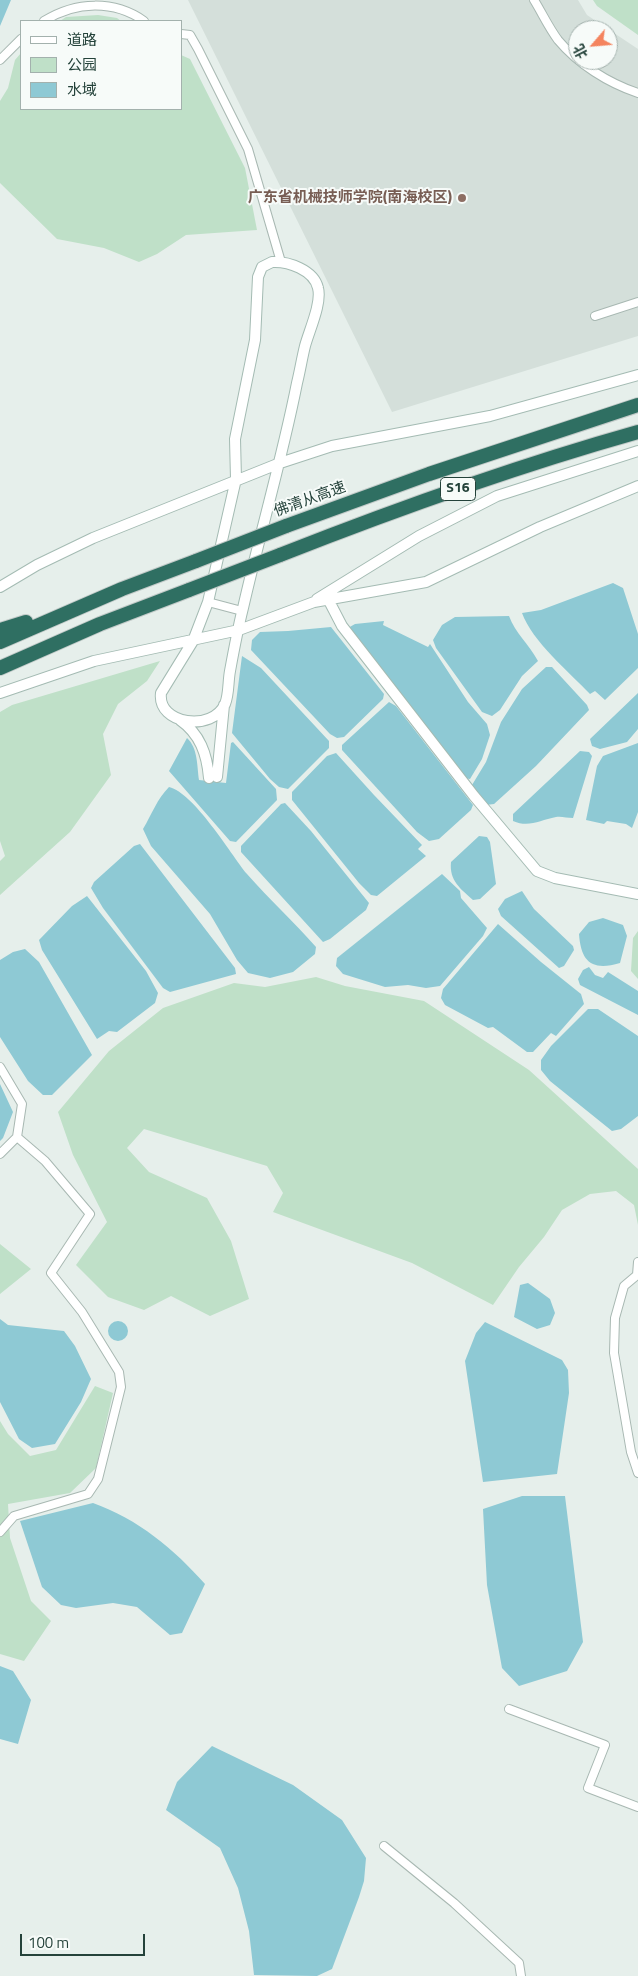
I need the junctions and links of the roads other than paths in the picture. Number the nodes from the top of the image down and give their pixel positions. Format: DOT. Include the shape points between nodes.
graph roads {
  1 [pos="534,0"];
  2 [pos="46,20"];
  3 [pos="143,20"];
  4 [pos="182,34"];
  5 [pos="20,40"];
  6 [pos="0,60"];
  7 [pos="638,93"];
  8 [pos="281,262"];
  9 [pos="638,302"];
  10 [pos="595,316"];
  11 [pos="638,375"];
  12 [pos="638,405"];
  13 [pos="638,432"];
  14 [pos="638,451"];
  15 [pos="280,463"];
  16 [pos="236,479"];
  17 [pos="638,486"];
  18 [pos="0,587"];
  19 [pos="328,599"];
  20 [pos="208,602"];
  21 [pos="89,603"];
  22 [pos="306,605"];
  23 [pos="242,611"];
  24 [pos="0,630"];
  25 [pos="239,630"];
  26 [pos="193,641"];
  27 [pos="0,642"];
  28 [pos="0,668"];
  29 [pos="0,693"];
  30 [pos="224,705"];
  31 [pos="177,718"];
  32 [pos="638,894"];
  33 [pos="0,1068"];
  34 [pos="17,1137"];
  35 [pos="0,1154"];
  36 [pos="638,1262"];
  37 [pos="638,1473"];
  38 [pos="0,1532"];
  39 [pos="509,1709"];
  40 [pos="638,1807"];
  41 [pos="384,1846"];
  42 [pos="521,1976"];
  1 -- 7 [label="street" via="557,39 578,60 620,87"];
  2 -- 3 [label="street" via="85,2 118,4 134,11"];
  4 -- 8 [label="street" via="190,35 198,48 248,149"];
  5 -- 6 [label="street"];
  8 -- 15 [label="street" via="299,267 315,279 319,294"];
  8 -- 16 [label="street" via="272,262 262,268 258,277 255,340 235,439"];
  9 -- 10 [label="street"];
  11 -- 15 [label="street" via="490,416 332,446"];
  12 -- 21 [label="highway, 佛清从高速 / S16, bridge" via="429,474"];
  13 -- 28 [label="highway, S16, bridge" via="453,491 100,624"];
  14 -- 22 [label="street" via="497,496 418,536"];
  15 -- 16 [label="street"];
  15 -- 23 [label="street"];
  16 -- 18 [label="street" via="93,538"];
  16 -- 20 [label="street"];
  17 -- 19 [label="street" via="540,527 426,582"];
  19 -- 22 [label="street"];
  19 -- 32 [label="street" via="342,626 474,796 537,871 555,878"];
  20 -- 23 [label="street"];
  20 -- 26 [label="street"];
  21 -- 24 [label="highway"];
  21 -- 27 [label="highway, 佛清从高速 / S16"];
  22 -- 25 [label="street"];
  23 -- 25 [label="street"];
  25 -- 26 [label="street"];
  25 -- 30 [label="street"];
  26 -- 29 [label="street" via="94,662"];
  26 -- 31 [label="street" via="161,693 164,709"];
  30 -- 31 [label="street" via="206,720 190,722"];
  30 -- 31 [label="street" via="213,777 203,746 193,731"];
  33 -- 34 [label="street" via="22,1104"];
  34 -- 35 [label="street"];
  34 -- 38 [label="street" via="45,1160 90,1214 50,1274 82,1312 119,1372 121,1387 98,1479 88,1494 14,1516"];
  36 -- 37 [label="street" via="637,1275 624,1286 615,1318 614,1353 631,1452"];
  39 -- 40 [label="street" via="605,1745 588,1788"];
  41 -- 42 [label="street" via="454,1903 519,1963"];
}
